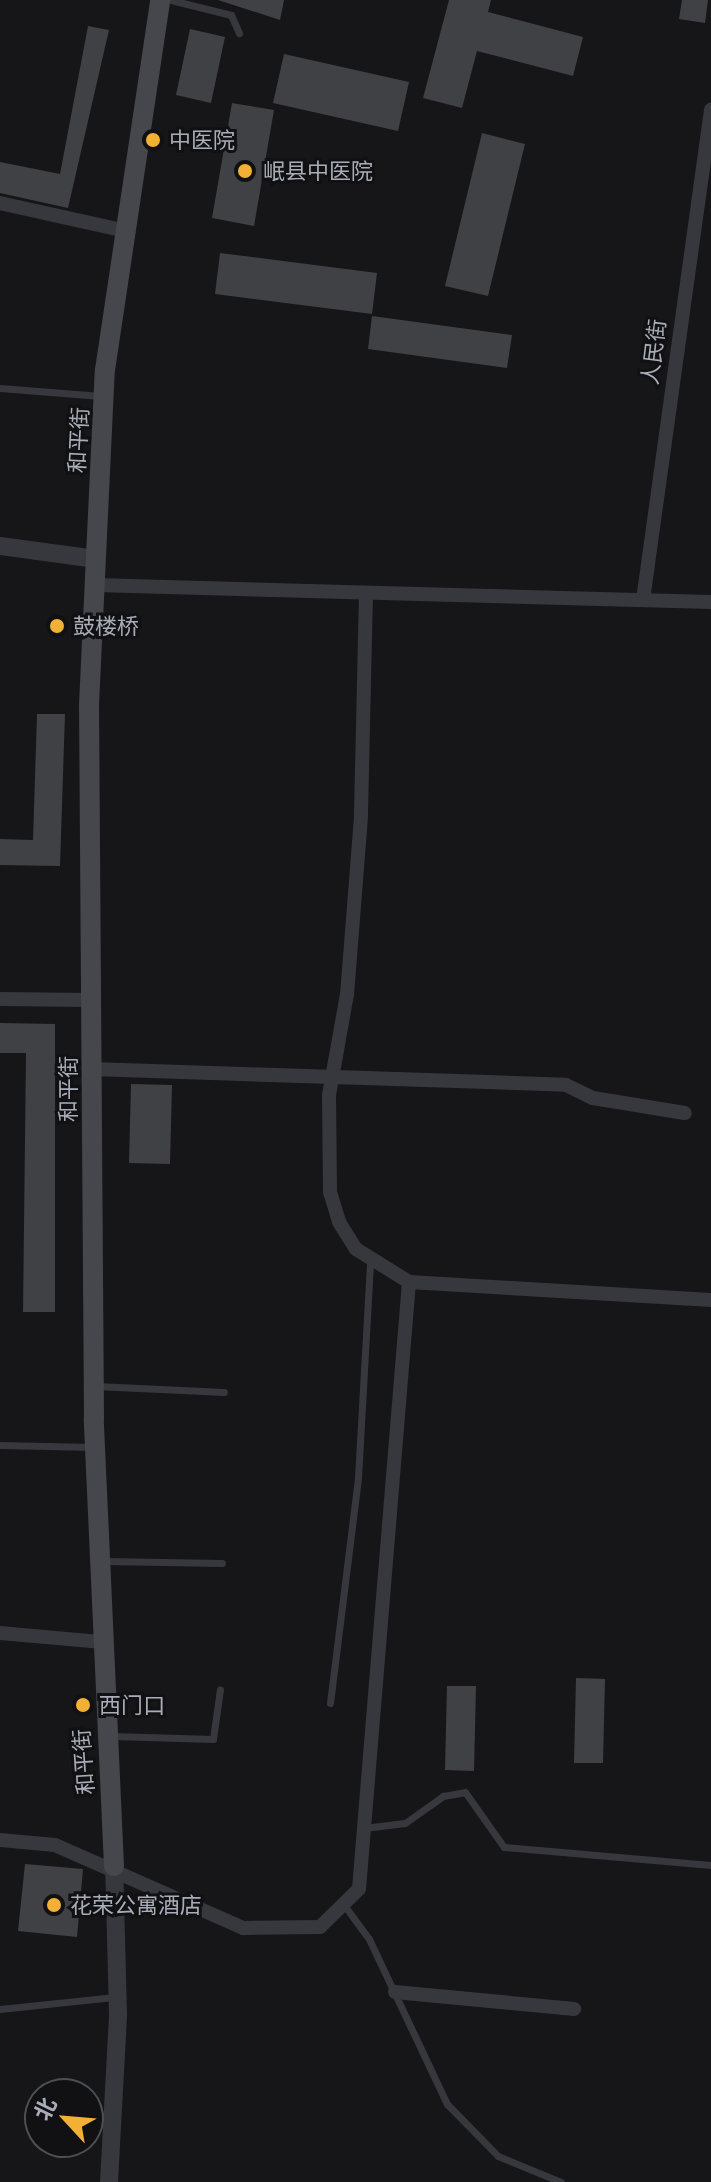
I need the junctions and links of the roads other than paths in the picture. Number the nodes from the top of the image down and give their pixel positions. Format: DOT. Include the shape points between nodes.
graph roads {
  1 [pos="160,0"];
  2 [pos="171,0"];
  3 [pos="239,33"];
  4 [pos="711,110"];
  5 [pos="0,203"];
  6 [pos="122,230"];
  7 [pos="0,388"];
  8 [pos="104,396"];
  9 [pos="0,546"];
  10 [pos="96,559"];
  11 [pos="95,585"];
  12 [pos="366,593"];
  13 [pos="643,600"];
  14 [pos="711,602"];
  15 [pos="0,999"];
  16 [pos="91,1000"];
  17 [pos="92,1069"];
  18 [pos="332,1076"];
  19 [pos="685,1113"];
  20 [pos="370,1261"];
  21 [pos="409,1282"];
  22 [pos="711,1300"];
  23 [pos="94,1386"];
  24 [pos="224,1392"];
  25 [pos="0,1445"];
  26 [pos="96,1447"];
  27 [pos="98,1561"];
  28 [pos="222,1563"];
  29 [pos="0,1633"];
  30 [pos="100,1642"];
  31 [pos="220,1689"];
  32 [pos="330,1703"];
  33 [pos="105,1736"];
  34 [pos="364,1828"];
  35 [pos="0,1840"];
  36 [pos="711,1865"];
  37 [pos="114,1866"];
  38 [pos="343,1904"];
  39 [pos="395,1992"];
  40 [pos="118,1997"];
  41 [pos="0,2009"];
  42 [pos="574,2009"];
  43 [pos="109,2182"];
  44 [pos="561,2182"];
  1 -- 6 [label="main road, 和平街"];
  2 -- 3 [label="lane" via="231,15"];
  4 -- 13 [label="street, 人民街"];
  5 -- 6 [label="street"];
  6 -- 8 [label="main road, 和平街"];
  7 -- 8 [label="lane"];
  8 -- 10 [label="main road, 和平街"];
  9 -- 10 [label="street"];
  10 -- 11 [label="main road, 和平街"];
  11 -- 12 [label="street"];
  11 -- 16 [label="main road, 和平街"];
  12 -- 13 [label="street"];
  12 -- 18 [label="street" via="361,817"];
  13 -- 14 [label="street"];
  15 -- 16 [label="street"];
  16 -- 17 [label="main road, 和平街"];
  17 -- 18 [label="street"];
  17 -- 23 [label="main road, 和平街"];
  18 -- 19 [label="street" via="566,1085 593,1098"];
  18 -- 20 [label="street" via="330,1192 339,1222"];
  20 -- 21 [label="street"];
  20 -- 32 [label="lane" via="358,1478"];
  21 -- 22 [label="street"];
  21 -- 34 [label="street"];
  23 -- 24 [label="lane"];
  23 -- 26 [label="main road, 和平街"];
  25 -- 26 [label="lane"];
  26 -- 27 [label="main road, 和平街"];
  27 -- 28 [label="lane"];
  27 -- 30 [label="main road, 和平街"];
  29 -- 30 [label="street"];
  30 -- 33 [label="main road, 和平街"];
  31 -- 33 [label="lane" via="213,1739"];
  33 -- 37 [label="main road, 和平街"];
  34 -- 36 [label="lane" via="405,1823 443,1796 465,1792 504,1847"];
  34 -- 38 [label="street" via="359,1889"];
  35 -- 37 [label="street" via="55,1845"];
  37 -- 38 [label="street" via="243,1928 320,1927"];
  37 -- 40 [label="street, 和平街"];
  38 -- 39 [label="lane"];
  39 -- 42 [label="street"];
  39 -- 44 [label="lane" via="447,2104 498,2156"];
  40 -- 41 [label="lane"];
  40 -- 43 [label="street, 和平街"];
}
